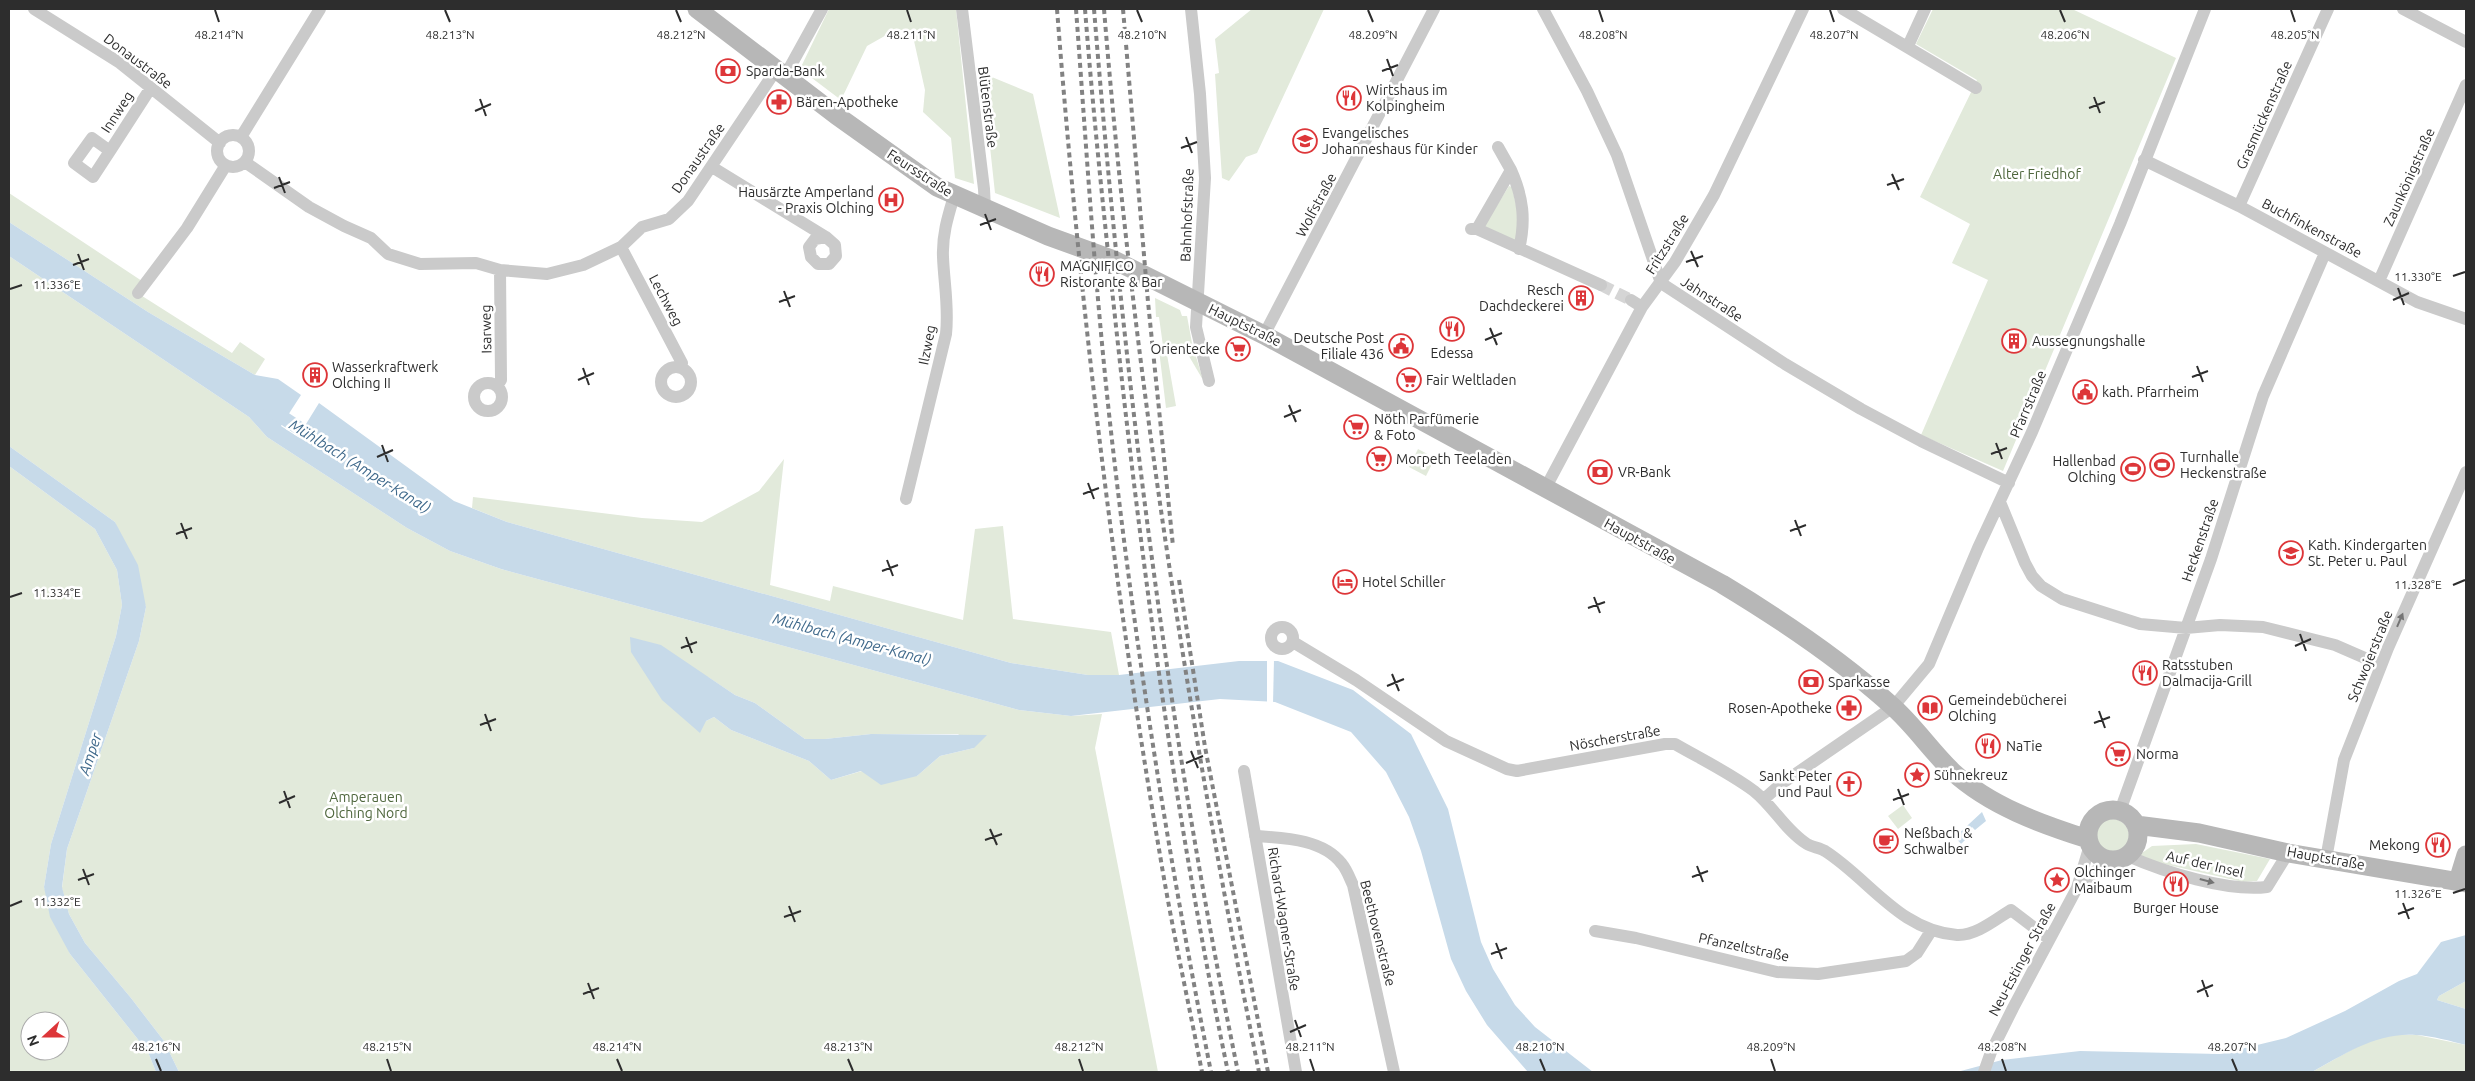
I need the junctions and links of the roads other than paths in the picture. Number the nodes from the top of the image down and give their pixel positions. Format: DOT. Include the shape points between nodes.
graph roads {
  1 [pos="34,9"];
  2 [pos="320,9"];
  3 [pos="697,9"];
  4 [pos="822,9"];
  5 [pos="962,9"];
  6 [pos="1191,9"];
  7 [pos="1434,9"];
  8 [pos="1543,9"];
  9 [pos="1804,9"];
  10 [pos="1843,9"];
  11 [pos="1925,9"];
  12 [pos="2205,9"];
  13 [pos="2328,9"];
  14 [pos="2403,9"];
  15 [pos="2466,42"];
  16 [pos="1908,46"];
  17 [pos="783,68"];
  18 [pos="2466,85"];
  19 [pos="1976,88"];
  20 [pos="150,89"];
  21 [pos="241,137"];
  22 [pos="220,143"];
  23 [pos="1498,147"];
  24 [pos="110,151"];
  25 [pos="2144,160"];
  26 [pos="245,162"];
  27 [pos="226,165"];
  28 [pos="712,167"];
  29 [pos="1511,170"];
  30 [pos="954,196"];
  31 [pos="2239,206"];
  32 [pos="985,209"];
  33 [pos="826,237"];
  34 [pos="621,247"];
  35 [pos="1519,249"];
  36 [pos="2325,253"];
  37 [pos="500,270"];
  38 [pos="2379,281"];
  39 [pos="1661,283"];
  40 [pos="1601,285"];
  41 [pos="138,294"];
  42 [pos="1198,302"];
  43 [pos="2466,319"];
  44 [pos="1264,335"];
  45 [pos="681,368"];
  46 [pos="1209,381"];
  47 [pos="497,386"];
  48 [pos="2466,472"];
  49 [pos="2009,483"];
  50 [pos="1545,489"];
  51 [pos="906,499"];
  52 [pos="2000,502"];
  53 [pos="2186,628"];
  54 [pos="1293,642"];
  55 [pos="2381,665"];
  56 [pos="1893,707"];
  57 [pos="1244,771"];
  58 [pos="1764,799"];
  59 [pos="2120,811"];
  60 [pos="2136,825"];
  61 [pos="2187,832"];
  62 [pos="2090,835"];
  63 [pos="1255,836"];
  64 [pos="2132,851"];
  65 [pos="2288,853"];
  66 [pos="2466,855"];
  67 [pos="2326,859"];
  68 [pos="2108,860"];
  69 [pos="2462,882"];
  70 [pos="2076,888"];
  71 [pos="1932,930"];
  72 [pos="1595,931"];
  73 [pos="2049,939"];
  74 [pos="1296,1072"];
  75 [pos="1394,1072"];
  76 [pos="1984,1072"];
  1 -- 20 [label="street, Donaustraße" via="120,63"];
  2 -- 21 [label="street"];
  3 -- 17 [label="street, Feursstraße"];
  4 -- 17 [label="street"];
  5 -- 32 [label="street, Blütenstraße"];
  6 -- 42 [label="street, Bahnhofstraße" via="1205,178"];
  7 -- 44 [label="street, Wolfstraße"];
  8 -- 39 [label="street, Jahnstraße" via="1617,155"];
  9 -- 39 [label="street, Fritzstraße" via="1714,196"];
  10 -- 16 [label="street"];
  11 -- 16 [label="street"];
  12 -- 25 [label="street, Pfarrstraße"];
  13 -- 31 [label="street, Grasmückenstraße"];
  14 -- 15 [label="street"];
  16 -- 19 [label="street"];
  17 -- 28 [label="street, Donaustraße"];
  17 -- 30 [label="street, Feursstraße" via="913,171"];
  18 -- 38 [label="street, Zaunkönigstraße"];
  20 -- 22 [label="street, Donaustraße"];
  20 -- 24 [label="street, Innweg"];
  21 -- 22 [label="street" via="230,136"];
  21 -- 26 [label="street" via="249,150"];
  22 -- 27 [label="street" via="218,155"];
  23 -- 29 [label="street"];
  25 -- 31 [label="street, Buchfinkenstraße"];
  25 -- 49 [label="street, Pfarrstraße"];
  26 -- 27 [label="street" via="236,166"];
  26 -- 37 [label="street, Donaustraße" via="309,207 371,238 388,254 420,264 476,263"];
  27 -- 41 [label="street" via="183,235"];
  28 -- 33 [label="street"];
  28 -- 34 [label="street, Donaustraße" via="688,200 669,218 642,227"];
  29 -- 35 [label="street" via="1523,207 1524,228"];
  29 -- 35 [label="street" via="1474,229"];
  30 -- 32 [label="street, Feursstraße"];
  30 -- 51 [label="street, Ilzweg" via="945,224 943,255 948,315 946,334"];
  31 -- 36 [label="street, Buchfinkenstraße"];
  32 -- 42 [label="street, Feursstraße" via="1114,260"];
  34 -- 37 [label="street, Donaustraße" via="583,265 547,274"];
  34 -- 45 [label="street, Lechweg" via="682,363"];
  35 -- 40 [label="street"];
  36 -- 38 [label="street, Buchfinkenstraße"];
  36 -- 53 [label="street, Heckenstraße" via="2263,396"];
  37 -- 47 [label="street, Isarweg" via="501,380"];
  38 -- 43 [label="street, Buchfinkenstraße" via="2418,302"];
  39 -- 49 [label="street, Jahnstraße" via="1778,360 1861,409"];
  39 -- 50 [label="street, Fritzstraße" via="1637,304"];
  42 -- 44 [label="street, Hauptstraße"];
  42 -- 46 [label="street" via="1196,326"];
  44 -- 50 [label="street, Hauptstraße"];
  55 -- 48 [label="street, Schwojerstraße, one-way"];
  49 -- 52 [label="street, Pfarrstraße"];
  50 -- 56 [label="street, Hauptstraße" via="1734,591 1808,641"];
  52 -- 53 [label="street" via="2025,563 2041,586 2062,599 2130,622"];
  52 -- 56 [label="street, Pfarrstraße" via="1929,664"];
  53 -- 55 [label="street" via="2220,625 2263,627 2335,645"];
  53 -- 59 [label="street, Heckenstraße"];
  54 -- 58 [label="street, Nöscherstraße" via="1446,741 1507,768 1517,771 1676,744"];
  55 -- 67 [label="street, Schwojerstraße" via="2344,760"];
  56 -- 58 [label="street, Pfarrstraße"];
  56 -- 62 [label="street, Hauptstraße" via="1954,772 1976,789 2008,808 2049,825"];
  57 -- 63 [label="street, Richard-Wagner-Straße"];
  58 -- 71 [label="street, Nöscherstraße" via="1807,844 1824,851 1895,909"];
  59 -- 60 [label="street" via="2132,818"];
  59 -- 62 [label="street" via="2102,812"];
  60 -- 61 [label="street, Hauptstraße"];
  60 -- 64 [label="street" via="2138,839"];
  61 -- 64 [label="street, Hauptstraße"];
  61 -- 65 [label="street, Hauptstraße" via="2240,840"];
  62 -- 68 [label="street" via="2097,854"];
  62 -- 70 [label="street, Neu-Estinger Straße"];
  63 -- 74 [label="street, Richard-Wagner-Straße"];
  63 -- 75 [label="street, Beethovenstraße" via="1306,842 1330,852 1342,865 1353,885"];
  64 -- 65 [label="street, Auf der Insel, one-way" via="2151,866 2249,890 2266,888"];
  64 -- 68 [label="street" via="2118,860"];
  65 -- 67 [label="street, Hauptstraße"];
  66 -- 69 [label="street"];
  67 -- 69 [label="street, Hauptstraße"];
  68 -- 70 [label="street, Neu-Estinger Straße"];
  70 -- 73 [label="street, Neu-Estinger Straße"];
  71 -- 72 [label="street, Pfanzeltstraße" via="1917,953 1906,961 1818,974 1762,969"];
  71 -- 73 [label="street, Nöscherstraße" via="1958,935 1972,933 2011,910"];
  73 -- 76 [label="street, Neu-Estinger Straße"];
}
